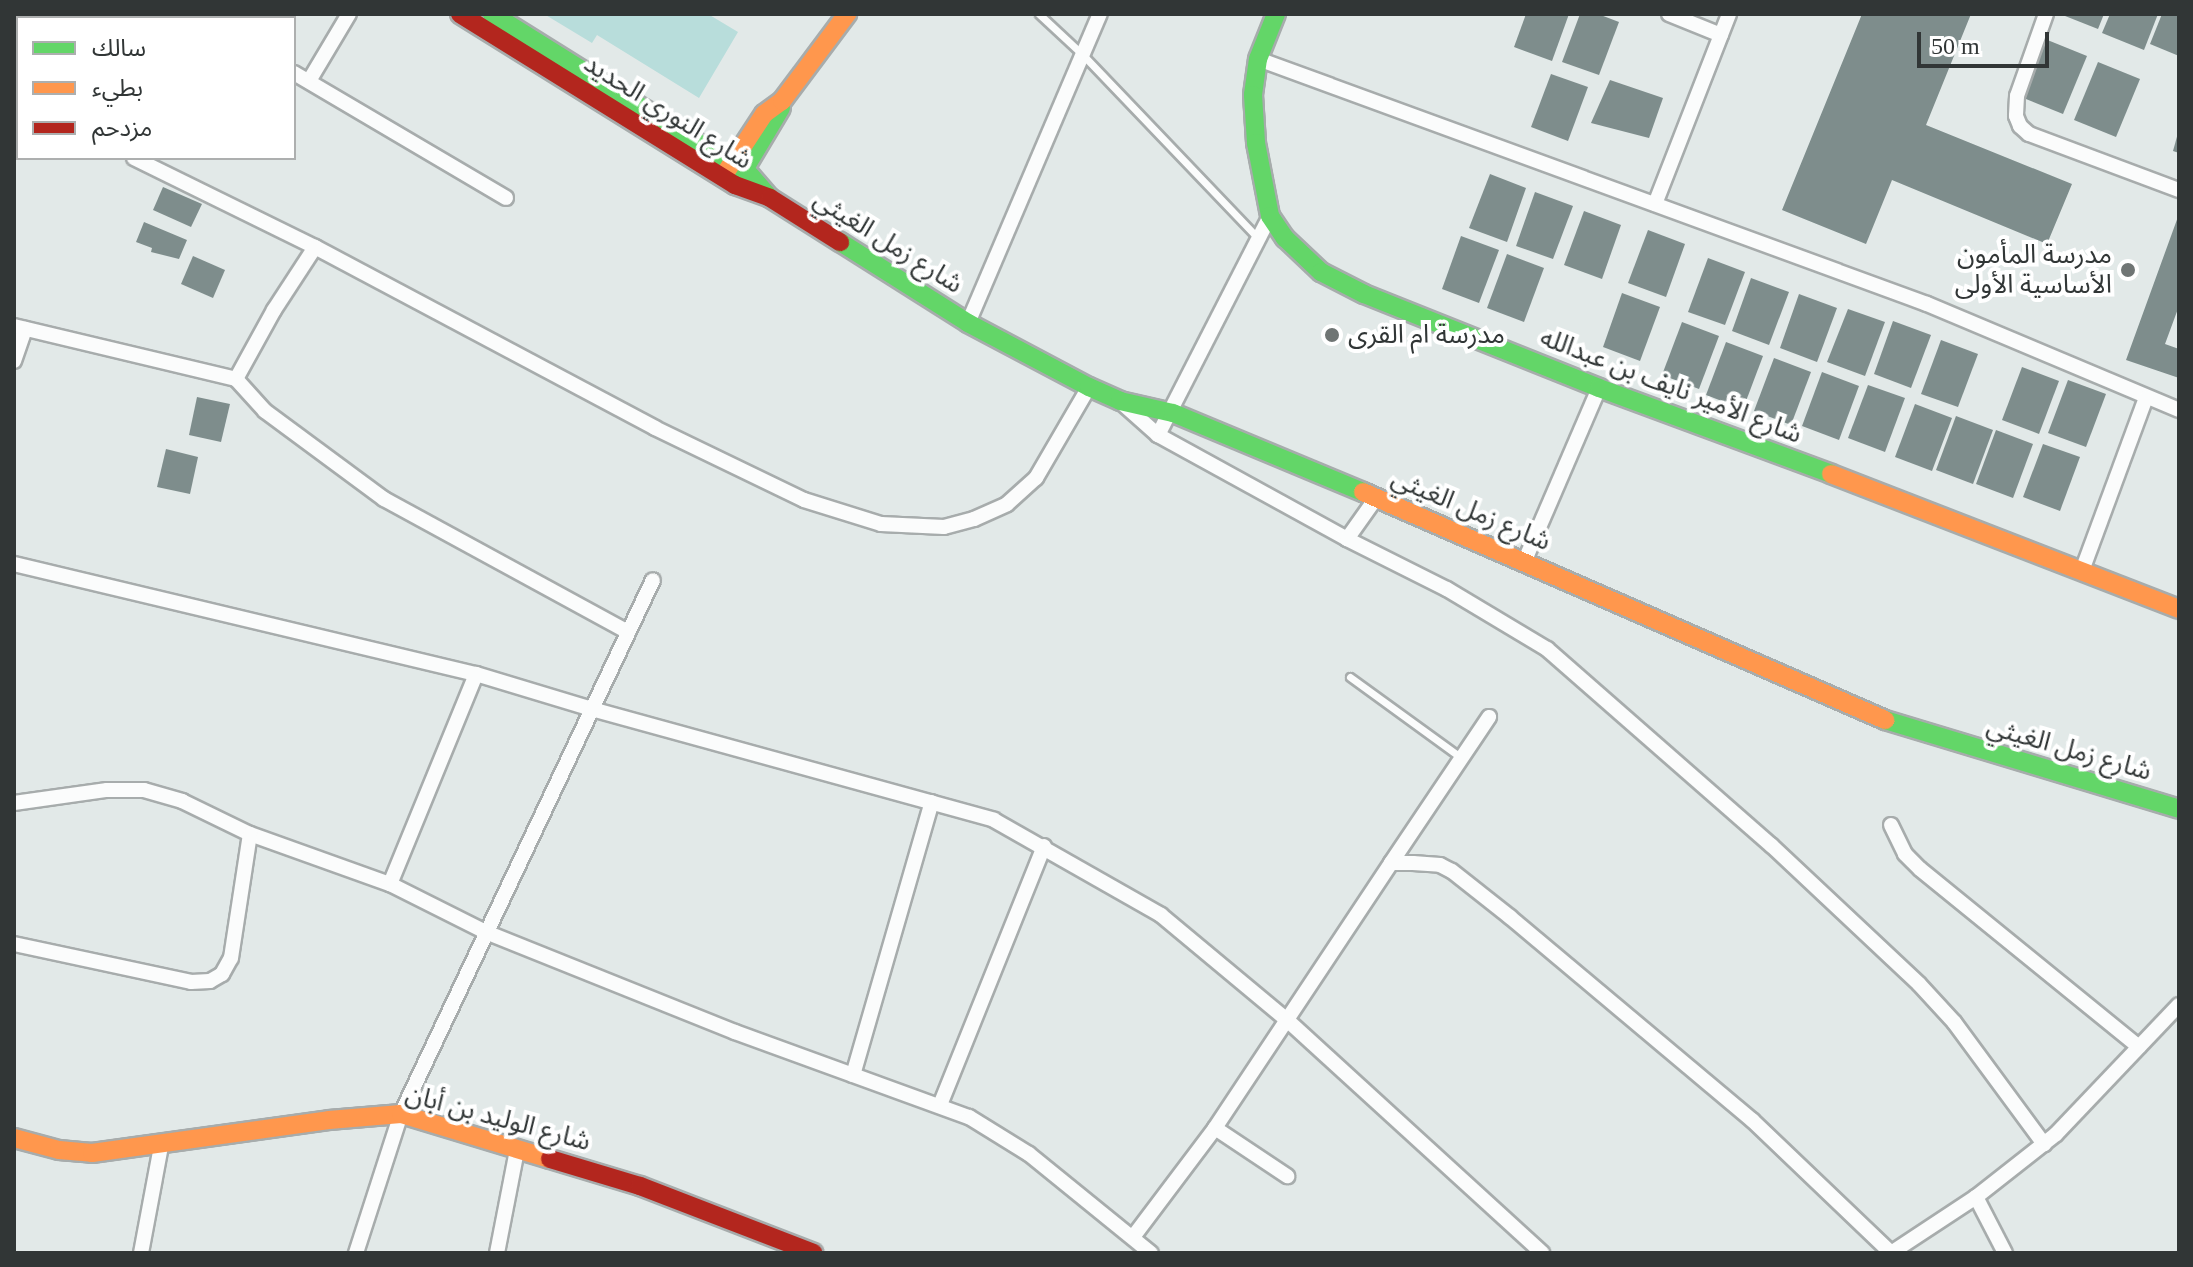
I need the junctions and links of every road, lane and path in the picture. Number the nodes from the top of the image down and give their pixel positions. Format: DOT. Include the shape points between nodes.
graph roads {
  1 [pos="349,14"];
  2 [pos="460,14"];
  3 [pos="492,14"];
  4 [pos="847,14"];
  5 [pos="1039,14"];
  6 [pos="1100,14"];
  7 [pos="1276,14"];
  8 [pos="1669,14"];
  9 [pos="1729,14"];
  10 [pos="2046,14"];
  11 [pos="1721,35"];
  12 [pos="1083,55"];
  13 [pos="1258,59"];
  14 [pos="296,74"];
  15 [pos="309,81"];
  16 [pos="138,160"];
  17 [pos="733,174"];
  18 [pos="2179,190"];
  19 [pos="506,198"];
  20 [pos="770,198"];
  21 [pos="1655,204"];
  22 [pos="1270,216"];
  23 [pos="1259,238"];
  24 [pos="315,247"];
  25 [pos="968,323"];
  26 [pos="19,328"];
  27 [pos="14,361"];
  28 [pos="236,379"];
  29 [pos="1089,387"];
  30 [pos="1599,388"];
  31 [pos="2146,398"];
  32 [pos="1120,401"];
  33 [pos="2179,410"];
  34 [pos="1173,413"];
  35 [pos="1158,435"];
  36 [pos="1376,498"];
  37 [pos="1347,539"];
  38 [pos="1525,560"];
  39 [pos="14,564"];
  40 [pos="2083,568"];
  41 [pos="653,580"];
  42 [pos="2179,609"];
  43 [pos="628,632"];
  44 [pos="476,674"];
  45 [pos="1350,677"];
  46 [pos="592,709"];
  47 [pos="1489,717"];
  48 [pos="1460,757"];
  49 [pos="932,802"];
  50 [pos="14,803"];
  51 [pos="2179,809"];
  52 [pos="1891,825"];
  53 [pos="250,834"];
  54 [pos="1044,846"];
  55 [pos="1391,863"];
  56 [pos="390,884"];
  57 [pos="486,932"];
  58 [pos="14,944"];
  59 [pos="2179,1005"];
  60 [pos="1286,1019"];
  61 [pos="2139,1047"];
  62 [pos="853,1075"];
  63 [pos="940,1105"];
  64 [pos="401,1114"];
  65 [pos="1215,1128"];
  66 [pos="14,1138"];
  67 [pos="2044,1144"];
  68 [pos="161,1146"];
  69 [pos="517,1150"];
  70 [pos="1287,1176"];
  71 [pos="1976,1197"];
  72 [pos="1133,1237"];
  73 [pos="141,1253"];
  74 [pos="356,1253"];
  75 [pos="497,1253"];
  76 [pos="814,1253"];
  77 [pos="1151,1253"];
  78 [pos="1542,1253"];
  79 [pos="1891,1253"];
  80 [pos="2005,1253"];
  1 -- 15 [label="street"];
  2 -- 17 [label="street, شارع النوري الحديد"];
  3 -- 17 [label="street, شارع النوري الحديد"];
  4 -- 17 [label="street" via="782,101 776,121"];
  5 -- 12 [label="lane"];
  6 -- 12 [label="street"];
  7 -- 13 [label="street, شارع الأمير نايف بن عبدالله"];
  8 -- 11 [label="street"];
  9 -- 11 [label="street"];
  10 -- 18 [label="street" via="2017,96 2020,126 2029,134"];
  11 -- 21 [label="street"];
  12 -- 23 [label="lane"];
  12 -- 25 [label="street"];
  13 -- 21 [label="street"];
  13 -- 22 [label="street, شارع الأمير نايف بن عبدالله" via="1253,95 1256,143"];
  14 -- 15 [label="street"];
  15 -- 19 [label="street"];
  16 -- 24 [label="street"];
  17 -- 20 [label="street, شارع النوري الحديد" via="762,185"];
  20 -- 25 [label="street, شارع زمل الغيثي"];
  21 -- 31 [label="street" via="1927,304"];
  22 -- 23 [label="street"];
  22 -- 30 [label="street, شارع الأمير نايف بن عبدالله" via="1321,272"];
  23 -- 34 [label="street"];
  24 -- 28 [label="street"];
  24 -- 29 [label="street" via="670,435 804,500 881,524 944,527 1007,504 1036,478"];
  25 -- 29 [label="street, شارع زمل الغيثي"];
  26 -- 27 [label="street"];
  26 -- 28 [label="street"];
  28 -- 43 [label="street" via="265,411 384,499"];
  29 -- 32 [label="street, شارع زمل الغيثي"];
  30 -- 38 [label="street"];
  30 -- 40 [label="street, شارع الأمير نايف بن عبدالله"];
  31 -- 33 [label="street"];
  31 -- 40 [label="street"];
  32 -- 34 [label="street, شارع زمل الغيثي"];
  32 -- 35 [label="street"];
  34 -- 35 [label="street"];
  34 -- 36 [label="street, شارع زمل الغيثي"];
  35 -- 37 [label="street"];
  36 -- 37 [label="street"];
  36 -- 38 [label="street, شارع زمل الغيثي"];
  37 -- 67 [label="street" via="1447,589 1547,649 1642,729 1919,984 1954,1022"];
  38 -- 51 [label="street, شارع زمل الغيثي" via="1868,715"];
  39 -- 44 [label="street"];
  40 -- 42 [label="street, شارع الأمير نايف بن عبدالله"];
  41 -- 43 [label="street"];
  43 -- 46 [label="street"];
  44 -- 46 [label="street"];
  44 -- 56 [label="street"];
  45 -- 48 [label="lane"];
  46 -- 49 [label="street"];
  46 -- 57 [label="street"];
  47 -- 48 [label="street"];
  48 -- 55 [label="street"];
  49 -- 54 [label="street" via="994,820"];
  49 -- 62 [label="street"];
  50 -- 53 [label="street" via="144,790 182,801"];
  52 -- 61 [label="street" via="1905,854 1920,869"];
  53 -- 56 [label="street"];
  53 -- 58 [label="street" via="231,958 222,974 210,981 191,982"];
  54 -- 60 [label="street" via="1161,915"];
  54 -- 63 [label="street"];
  55 -- 60 [label="street"];
  55 -- 79 [label="street" via="1440,865 1464,880 1724,1096"];
  56 -- 57 [label="street"];
  57 -- 62 [label="street"];
  57 -- 64 [label="street"];
  59 -- 61 [label="street"];
  60 -- 65 [label="street"];
  60 -- 78 [label="street"];
  61 -- 67 [label="street"];
  62 -- 63 [label="street"];
  63 -- 72 [label="street" via="1006,1138"];
  64 -- 68 [label="street, شارع الوليد بن أبان"];
  64 -- 69 [label="street, شارع الوليد بن أبان"];
  64 -- 74 [label="street"];
  65 -- 70 [label="street"];
  65 -- 72 [label="street"];
  66 -- 68 [label="street, شارع الوليد بن أبان" via="73,1152"];
  67 -- 71 [label="street"];
  68 -- 73 [label="street"];
  69 -- 75 [label="street"];
  69 -- 76 [label="street, شارع الوليد بن أبان" via="640,1186"];
  71 -- 79 [label="street"];
  71 -- 80 [label="street"];
  72 -- 77 [label="street"];
}
